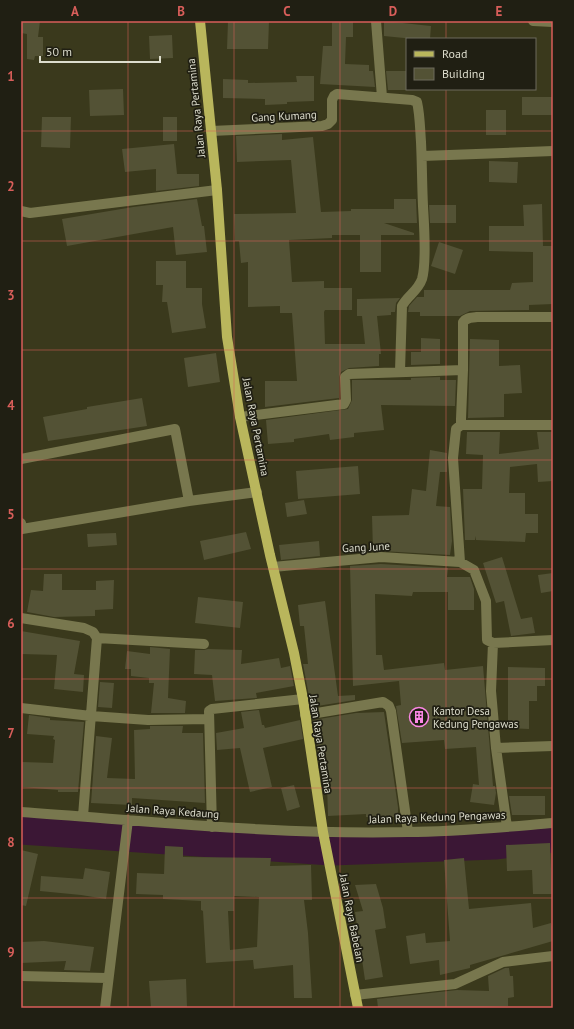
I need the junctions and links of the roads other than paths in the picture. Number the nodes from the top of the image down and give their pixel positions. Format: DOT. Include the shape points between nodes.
graph roads {
  1 [pos="200,21"];
  2 [pos="376,21"];
  3 [pos="533,21"];
  4 [pos="553,22"];
  5 [pos="382,97"];
  6 [pos="211,131"];
  7 [pos="553,151"];
  8 [pos="422,156"];
  9 [pos="217,190"];
  10 [pos="21,211"];
  11 [pos="553,317"];
  12 [pos="463,370"];
  13 [pos="400,372"];
  14 [pos="240,417"];
  15 [pos="461,425"];
  16 [pos="553,425"];
  17 [pos="21,459"];
  18 [pos="256,492"];
  19 [pos="188,501"];
  20 [pos="21,523"];
  21 [pos="460,562"];
  22 [pos="273,567"];
  23 [pos="21,618"];
  24 [pos="97,638"];
  25 [pos="553,640"];
  26 [pos="492,643"];
  27 [pos="204,644"];
  28 [pos="303,699"];
  29 [pos="21,708"];
  30 [pos="305,715"];
  31 [pos="91,716"];
  32 [pos="208,719"];
  33 [pos="553,746"];
  34 [pos="496,748"];
  35 [pos="21,812"];
  36 [pos="83,816"];
  37 [pos="553,823"];
  38 [pos="127,825"];
  39 [pos="212,827"];
  40 [pos="507,827"];
  41 [pos="323,832"];
  42 [pos="408,832"];
  43 [pos="553,956"];
  44 [pos="21,976"];
  45 [pos="107,978"];
  46 [pos="355,995"];
  47 [pos="104,1008"];
  48 [pos="358,1008"];
  1 -- 6 [label="main road, Jalan Raya Pertamina"];
  2 -- 5 [label="street"];
  3 -- 4 [label="street"];
  5 -- 6 [label="street, Gang Kumang" via="337,94 332,100 332,120 322,126"];
  5 -- 8 [label="street" via="417,102 420,112"];
  6 -- 9 [label="main road, Jalan Raya Pertamina"];
  7 -- 8 [label="street"];
  8 -- 13 [label="street" via="424,268 420,284 402,306"];
  9 -- 10 [label="street" via="30,213"];
  9 -- 14 [label="main road, Jalan Raya Pertamina" via="227,337"];
  11 -- 12 [label="street" via="468,318 463,322"];
  12 -- 13 [label="street"];
  12 -- 15 [label="street"];
  13 -- 14 [label="street" via="346,375 344,404"];
  14 -- 18 [label="main road, Jalan Raya Pertamina"];
  15 -- 16 [label="street"];
  15 -- 21 [label="street" via="456,429 453,458"];
  17 -- 19 [label="street" via="175,429"];
  18 -- 19 [label="street"];
  18 -- 22 [label="main road, Jalan Raya Pertamina"];
  19 -- 20 [label="street" via="22,529"];
  21 -- 22 [label="street, Gang June" via="381,556"];
  21 -- 26 [label="street" via="474,570 486,601 487,640"];
  22 -- 28 [label="main road, Jalan Raya Pertamina"];
  23 -- 24 [label="street" via="84,628 93,632"];
  24 -- 27 [label="street"];
  24 -- 31 [label="street"];
  25 -- 26 [label="street"];
  26 -- 34 [label="street"];
  28 -- 30 [label="main road, Jalan Raya Pertamina"];
  28 -- 32 [label="street" via="212,709 209,711"];
  29 -- 31 [label="street"];
  30 -- 41 [label="main road, Jalan Raya Pertamina"];
  30 -- 42 [label="street" via="383,702 389,706 392,711"];
  31 -- 32 [label="street" via="148,720"];
  31 -- 36 [label="street"];
  32 -- 39 [label="street"];
  33 -- 34 [label="street"];
  34 -- 40 [label="street"];
  35 -- 36 [label="street, Jalan Raya Kedaung"];
  36 -- 38 [label="street, Jalan Raya Kedaung"];
  37 -- 40 [label="street, Jalan Raya Kedung Pengawas"];
  38 -- 39 [label="street, Jalan Raya Kedaung"];
  38 -- 45 [label="street"];
  39 -- 41 [label="street, Jalan Raya Kedaung"];
  40 -- 42 [label="street, Jalan Raya Kedung Pengawas"];
  41 -- 42 [label="street, Jalan Raya Kedung Pengawas"];
  41 -- 46 [label="main road, Jalan Raya Babelan"];
  43 -- 46 [label="street" via="503,962 455,984"];
  44 -- 45 [label="street"];
  45 -- 47 [label="street"];
  46 -- 48 [label="main road, Jalan Raya Babelan"];
}
